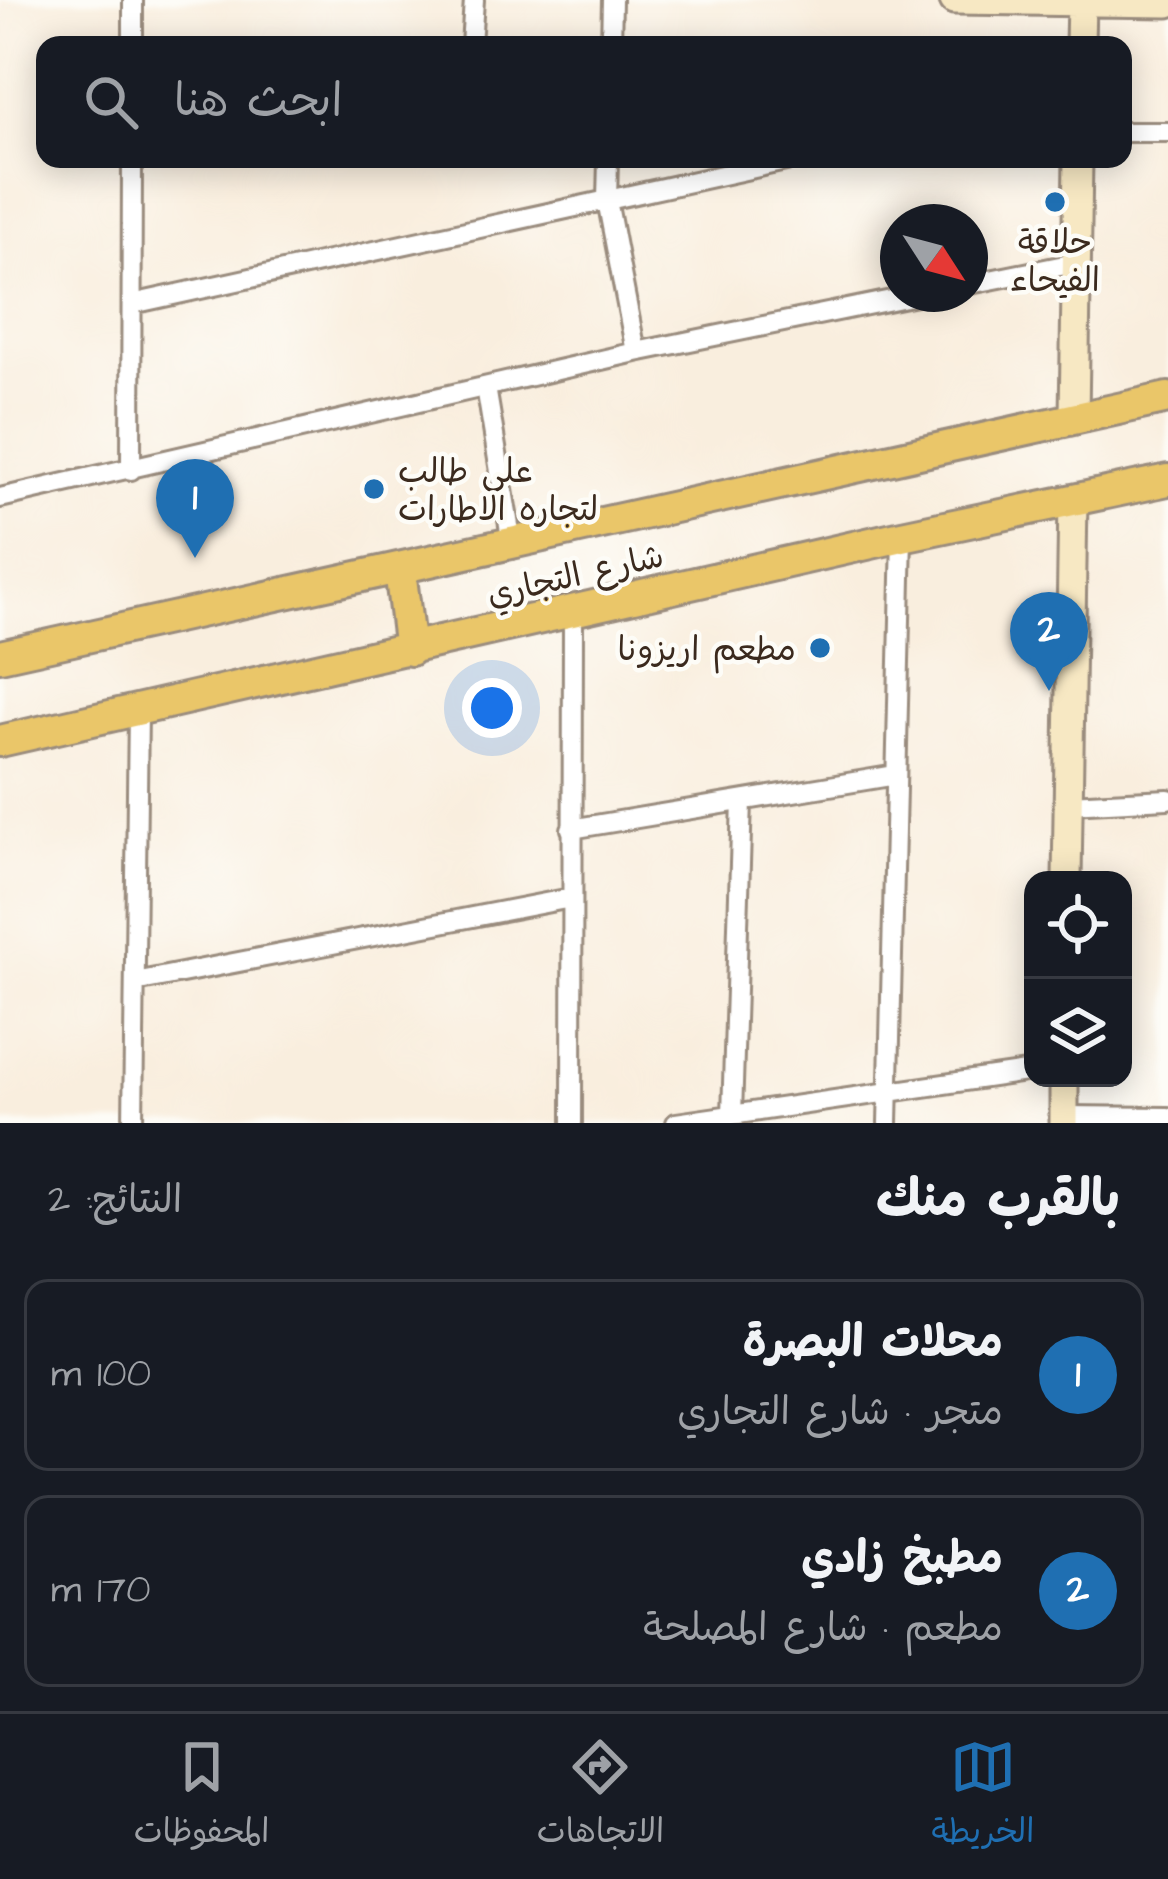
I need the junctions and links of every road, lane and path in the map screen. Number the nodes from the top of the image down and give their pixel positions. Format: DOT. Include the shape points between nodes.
graph roads {
  1 [pos="133,0"];
  2 [pos="474,0"];
  3 [pos="612,0"];
  4 [pos="954,0"];
  5 [pos="1081,2"];
  6 [pos="1168,3"];
  7 [pos="133,36"];
  8 [pos="472,36"];
  9 [pos="611,36"];
  10 [pos="1080,36"];
  11 [pos="1132,132"];
  12 [pos="1168,132"];
  13 [pos="132,168"];
  14 [pos="608,168"];
  15 [pos="754,168"];
  16 [pos="1078,168"];
  17 [pos="607,200"];
  18 [pos="1075,262"];
  19 [pos="988,280"];
  20 [pos="880,302"];
  21 [pos="132,304"];
  22 [pos="636,352"];
  23 [pos="486,387"];
  24 [pos="1168,398"];
  25 [pos="1074,417"];
  26 [pos="131,470"];
  27 [pos="1168,480"];
  28 [pos="0,498"];
  29 [pos="1073,499"];
  30 [pos="902,536"];
  31 [pos="512,544"];
  32 [pos="400,570"];
  33 [pos="573,611"];
  34 [pos="410,650"];
  35 [pos="0,656"];
  36 [pos="138,711"];
  37 [pos="0,741"];
  38 [pos="896,775"];
  39 [pos="1168,800"];
  40 [pos="742,801"];
  41 [pos="1068,804"];
  42 [pos="571,829"];
  43 [pos="1067,871"];
  44 [pos="571,898"];
  45 [pos="135,982"];
  46 [pos="1024,1072"];
  47 [pos="1064,1087"];
  48 [pos="889,1091"];
  49 [pos="732,1115"];
  50 [pos="1168,1117"];
  51 [pos="1064,1120"];
  52 [pos="133,1123"];
  53 [pos="572,1123"];
  54 [pos="676,1123"];
  55 [pos="888,1123"];
  1 -- 7 [label="street"];
  2 -- 8 [label="street"];
  3 -- 9 [label="street"];
  4 -- 5 [label="street"];
  5 -- 6 [label="street"];
  5 -- 10 [label="street"];
  11 -- 12 [label="street"];
  13 -- 21 [label="street"];
  14 -- 17 [label="street"];
  15 -- 17 [label="street"];
  16 -- 18 [label="street"];
  17 -- 21 [label="street"];
  17 -- 22 [label="street"];
  18 -- 19 [label="street"];
  18 -- 25 [label="street"];
  20 -- 22 [label="street"];
  21 -- 26 [label="street"];
  22 -- 23 [label="street"];
  23 -- 26 [label="street"];
  23 -- 31 [label="street"];
  24 -- 25 [label="main road, شارع التجاري"];
  25 -- 31 [label="main road, شارع التجاري"];
  26 -- 28 [label="street"];
  27 -- 29 [label="main road, شارع التجاري"];
  29 -- 30 [label="main road, شارع التجاري"];
  29 -- 41 [label="street"];
  30 -- 33 [label="main road, شارع التجاري"];
  30 -- 38 [label="street"];
  31 -- 32 [label="main road, شارع التجاري"];
  32 -- 34 [label="main road"];
  32 -- 35 [label="main road, شارع التجاري"];
  33 -- 34 [label="main road, شارع التجاري"];
  33 -- 42 [label="street"];
  34 -- 36 [label="main road, شارع التجاري"];
  36 -- 37 [label="main road, شارع التجاري"];
  36 -- 45 [label="street"];
  38 -- 40 [label="street"];
  38 -- 48 [label="street"];
  39 -- 41 [label="street"];
  40 -- 42 [label="street"];
  40 -- 49 [label="street"];
  41 -- 43 [label="street"];
  42 -- 44 [label="street"];
  44 -- 45 [label="street"];
  44 -- 53 [label="street"];
  45 -- 52 [label="street"];
  46 -- 48 [label="street"];
  47 -- 51 [label="street"];
  48 -- 49 [label="street"];
  48 -- 55 [label="street"];
  49 -- 54 [label="street"];
  50 -- 51 [label="street"];
}
